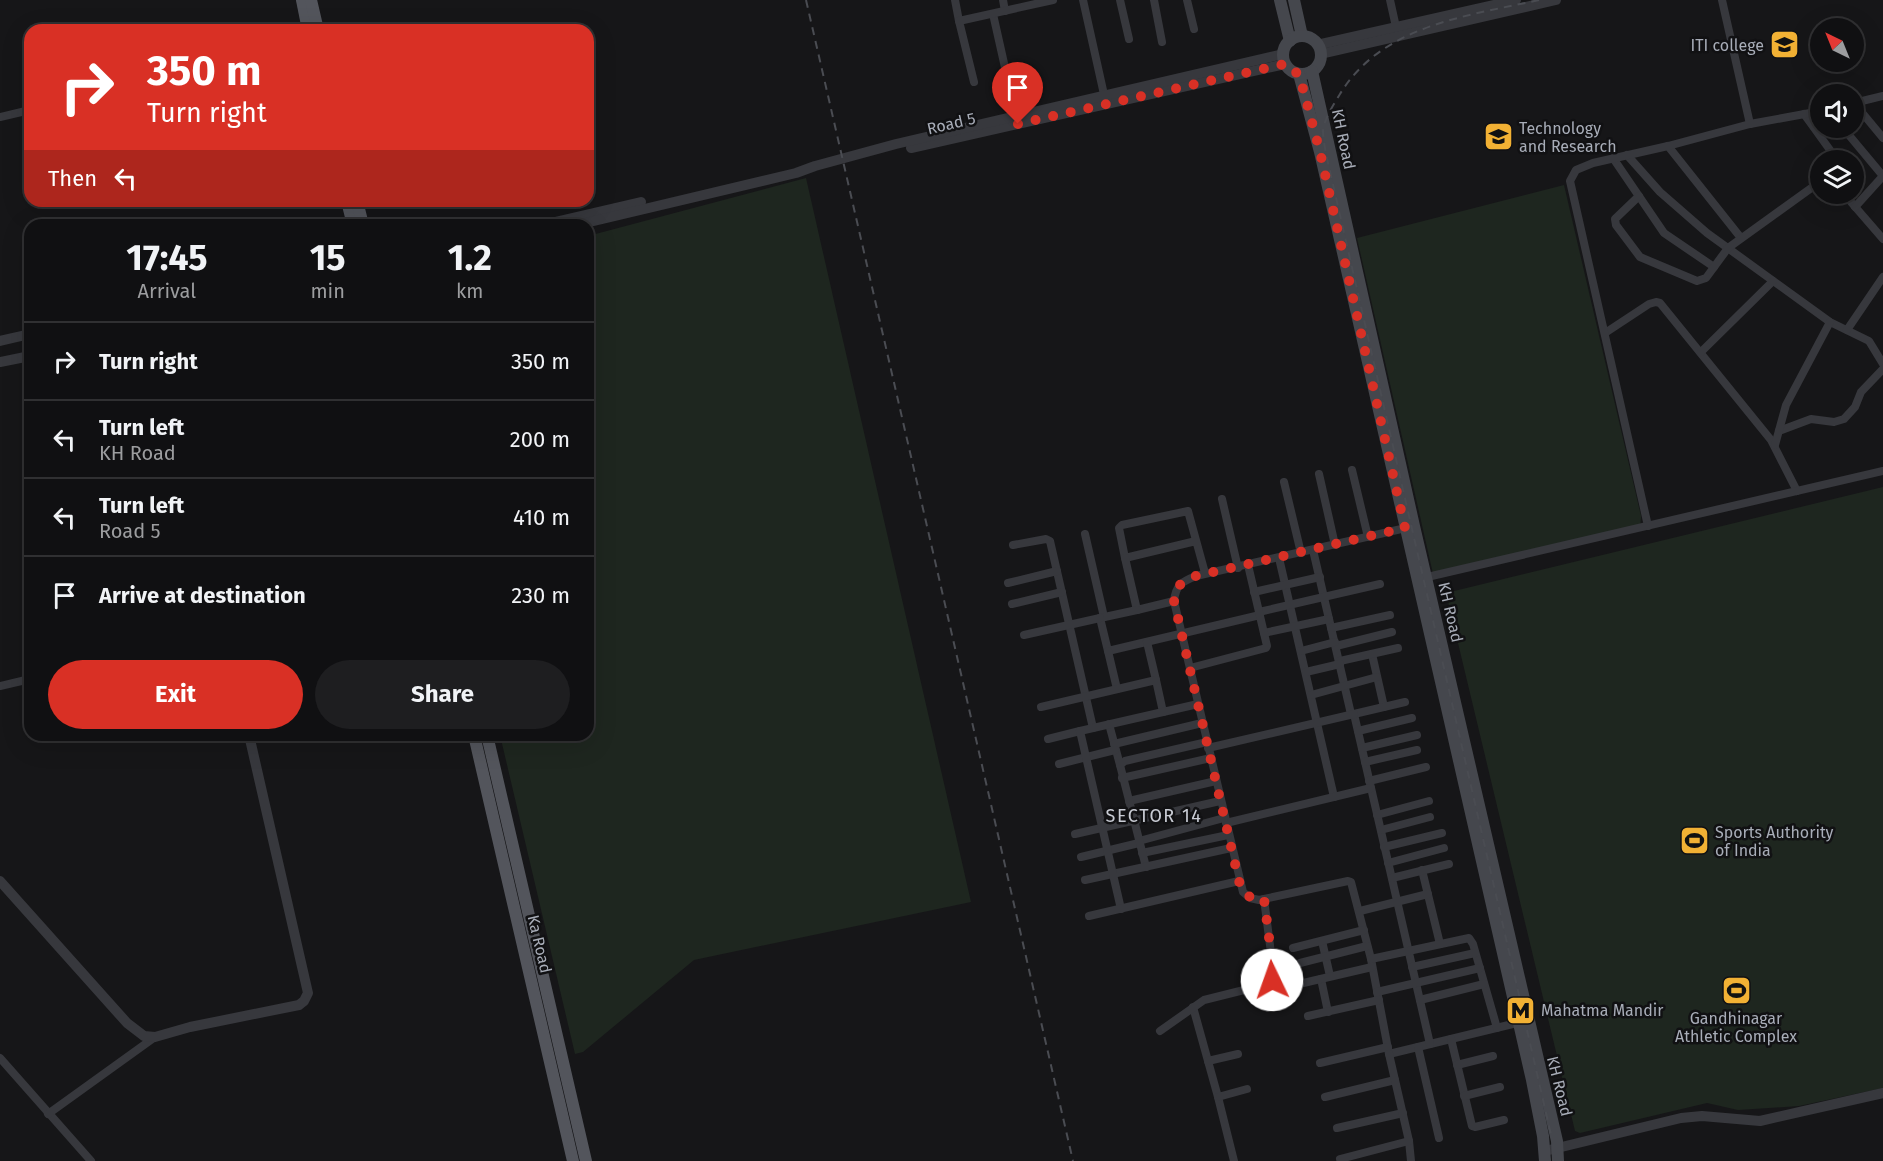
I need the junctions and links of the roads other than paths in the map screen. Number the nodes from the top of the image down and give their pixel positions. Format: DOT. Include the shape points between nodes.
graph roads {
  1 [pos="302,0"];
  2 [pos="311,0"];
  3 [pos="955,0"];
  4 [pos="1003,0"];
  5 [pos="1053,0"];
  6 [pos="1083,0"];
  7 [pos="1120,0"];
  8 [pos="1154,0"];
  9 [pos="1186,0"];
  10 [pos="1280,0"];
  11 [pos="1294,0"];
  12 [pos="1390,0"];
  13 [pos="1516,0"];
  14 [pos="1556,0"];
  15 [pos="1722,0"];
  16 [pos="1490,3"];
  17 [pos="1005,11"];
  18 [pos="993,14"];
  19 [pos="959,21"];
  20 [pos="307,24"];
  21 [pos="317,24"];
  22 [pos="1396,27"];
  23 [pos="1194,29"];
  24 [pos="1302,36"];
  25 [pos="1129,39"];
  26 [pos="1290,41"];
  27 [pos="1162,42"];
  28 [pos="1319,49"];
  29 [pos="1284,59"];
  30 [pos="1312,71"];
  31 [pos="1006,72"];
  32 [pos="1299,74"];
  33 [pos="974,82"];
  34 [pos="1883,96"];
  35 [pos="1105,100"];
  36 [pos="1864,101"];
  37 [pos="24,111"];
  38 [pos="1810,113"];
  39 [pos="1804,114"];
  40 [pos="1864,115"];
  41 [pos="0,117"];
  42 [pos="1750,124"];
  43 [pos="1852,138"];
  44 [pos="1883,138"];
  45 [pos="1668,146"];
  46 [pos="1830,150"];
  47 [pos="1627,155"];
  48 [pos="1613,158"];
  49 [pos="815,166"];
  50 [pos="1883,176"];
  51 [pos="1810,189"];
  52 [pos="1639,196"];
  53 [pos="1852,204"];
  54 [pos="1855,207"];
  55 [pos="568,219"];
  56 [pos="594,221"];
  57 [pos="1741,238"];
  58 [pos="1883,240"];
  59 [pos="1728,248"];
  60 [pos="1714,267"];
  61 [pos="1883,277"];
  62 [pos="1773,281"];
  63 [pos="1830,322"];
  64 [pos="1847,330"];
  65 [pos="1605,333"];
  66 [pos="24,335"];
  67 [pos="0,341"];
  68 [pos="1701,352"];
  69 [pos="24,357"];
  70 [pos="0,361"];
  71 [pos="1883,364"];
  72 [pos="1883,369"];
  73 [pos="1779,430"];
  74 [pos="1775,445"];
  75 [pos="1352,470"];
  76 [pos="1883,471"];
  77 [pos="1319,474"];
  78 [pos="1284,482"];
  79 [pos="1797,491"];
  80 [pos="1222,499"];
  81 [pos="1648,526"];
  82 [pos="1409,527"];
  83 [pos="1085,534"];
  84 [pos="1368,537"];
  85 [pos="1196,541"];
  86 [pos="1013,545"];
  87 [pos="1335,545"];
  88 [pos="1313,550"];
  89 [pos="1301,553"];
  90 [pos="1125,558"];
  91 [pos="1279,558"];
  92 [pos="1248,565"];
  93 [pos="1238,568"];
  94 [pos="1057,571"];
  95 [pos="1206,573"];
  96 [pos="1320,577"];
  97 [pos="1421,579"];
  98 [pos="1008,583"];
  99 [pos="1380,584"];
  100 [pos="1285,585"];
  101 [pos="1062,592"];
  102 [pos="1254,592"];
  103 [pos="1324,597"];
  104 [pos="1174,601"];
  105 [pos="1012,604"];
  106 [pos="1290,605"];
  107 [pos="1137,610"];
  108 [pos="1259,614"];
  109 [pos="1390,615"];
  110 [pos="1102,617"];
  111 [pos="1330,624"];
  112 [pos="1069,625"];
  113 [pos="1296,627"];
  114 [pos="1392,632"];
  115 [pos="1264,633"];
  116 [pos="1182,634"];
  117 [pos="1024,635"];
  118 [pos="1147,642"];
  119 [pos="1335,644"];
  120 [pos="1398,648"];
  121 [pos="1108,651"];
  122 [pos="1301,651"];
  123 [pos="1372,654"];
  124 [pos="1340,663"];
  125 [pos="1190,668"];
  126 [pos="1306,672"];
  127 [pos="1377,677"];
  128 [pos="24,680"];
  129 [pos="1156,680"];
  130 [pos="0,686"];
  131 [pos="1345,686"];
  132 [pos="1117,689"];
  133 [pos="1311,695"];
  134 [pos="1086,697"];
  135 [pos="1405,702"];
  136 [pos="1198,704"];
  137 [pos="1384,706"];
  138 [pos="1041,707"];
  139 [pos="1163,712"];
  140 [pos="1352,714"];
  141 [pos="1412,718"];
  142 [pos="1317,722"];
  143 [pos="1202,723"];
  144 [pos="1109,724"];
  145 [pos="1093,728"];
  146 [pos="1080,731"];
  147 [pos="1358,731"];
  148 [pos="1417,735"];
  149 [pos="1048,739"];
  150 [pos="250,741"];
  151 [pos="476,741"];
  152 [pos="489,741"];
  153 [pos="1208,745"];
  154 [pos="1115,747"];
  155 [pos="1362,748"];
  156 [pos="1417,750"];
  157 [pos="1086,758"];
  158 [pos="1210,758"];
  159 [pos="1365,762"];
  160 [pos="1059,764"];
  161 [pos="1120,765"];
  162 [pos="1426,767"];
  163 [pos="1122,778"];
  164 [pos="1216,781"];
  165 [pos="1370,785"];
  166 [pos="1334,797"];
  167 [pos="1128,801"];
  168 [pos="1220,801"];
  169 [pos="1429,801"];
  170 [pos="1377,815"];
  171 [pos="1430,817"];
  172 [pos="1134,821"];
  173 [pos="1225,821"];
  174 [pos="1102,827"];
  175 [pos="1381,830"];
  176 [pos="1442,833"];
  177 [pos="1075,834"];
  178 [pos="1228,835"];
  179 [pos="1139,842"];
  180 [pos="1384,847"];
  181 [pos="1444,848"];
  182 [pos="1231,849"];
  183 [pos="1106,850"];
  184 [pos="1142,854"];
  185 [pos="1081,857"];
  186 [pos="510,859"];
  187 [pos="1388,863"];
  188 [pos="1449,864"];
  189 [pos="1146,867"];
  190 [pos="1422,870"];
  191 [pos="1113,874"];
  192 [pos="1392,878"];
  193 [pos="1085,880"];
  194 [pos="0,881"];
  195 [pos="1239,881"];
  196 [pos="1428,894"];
  197 [pos="1264,899"];
  198 [pos="1398,902"];
  199 [pos="1120,909"];
  200 [pos="1360,911"];
  201 [pos="1089,916"];
  202 [pos="1364,930"];
  203 [pos="1322,941"];
  204 [pos="1440,944"];
  205 [pos="1367,946"];
  206 [pos="1293,948"];
  207 [pos="1409,952"];
  208 [pos="1475,952"];
  209 [pos="1325,956"];
  210 [pos="1300,963"];
  211 [pos="1371,963"];
  212 [pos="1412,967"];
  213 [pos="1480,968"];
  214 [pos="1326,978"];
  215 [pos="1416,983"];
  216 [pos="1299,984"];
  217 [pos="1484,984"];
  218 [pos="1378,996"];
  219 [pos="1420,1000"];
  220 [pos="1192,1007"];
  221 [pos="1328,1012"];
  222 [pos="1308,1016"];
  223 [pos="1523,1022"];
  224 [pos="1497,1028"];
  225 [pos="1160,1031"];
  226 [pos="155,1037"];
  227 [pos="1451,1039"];
  228 [pos="1430,1044"];
  229 [pos="1418,1047"];
  230 [pos="1388,1051"];
  231 [pos="1238,1054"];
  232 [pos="1493,1056"];
  233 [pos="0,1058"];
  234 [pos="1208,1061"];
  235 [pos="1320,1064"];
  236 [pos="1457,1065"];
  237 [pos="1395,1080"];
  238 [pos="1500,1087"];
  239 [pos="1247,1089"];
  240 [pos="1883,1093"];
  241 [pos="1464,1096"];
  242 [pos="1218,1097"];
  243 [pos="1325,1097"];
  244 [pos="1403,1113"];
  245 [pos="48,1114"];
  246 [pos="1504,1120"];
  247 [pos="1337,1128"];
  248 [pos="1439,1138"];
  249 [pos="1409,1141"];
  250 [pos="1557,1148"];
  251 [pos="1545,1156"];
  252 [pos="1340,1159"];
  253 [pos="91,1161"];
  254 [pos="573,1161"];
  255 [pos="586,1161"];
  256 [pos="1234,1161"];
  257 [pos="1412,1161"];
  258 [pos="1558,1161"];
  1 -- 20 [label="main road"];
  2 -- 21 [label="main road"];
  3 -- 19 [label="street"];
  4 -- 17 [label="street"];
  5 -- 17 [label="street"];
  6 -- 35 [label="street"];
  7 -- 25 [label="street"];
  8 -- 27 [label="street"];
  9 -- 23 [label="street"];
  10 -- 26 [label="main road"];
  11 -- 24 [label="main road"];
  12 -- 22 [label="street"];
  13 -- 16 [label="street"];
  14 -- 28 [label="street"];
  15 -- 42 [label="street"];
  16 -- 22 [label="street"];
  17 -- 18 [label="street"];
  18 -- 19 [label="street"];
  18 -- 31 [label="street"];
  19 -- 33 [label="street"];
  22 -- 28 [label="street"];
  24 -- 26 [label="main road"];
  24 -- 28 [label="main road" via="1311,39"];
  26 -- 29 [label="main road"];
  28 -- 30 [label="main road" via="1318,64"];
  29 -- 32 [label="main road"];
  29 -- 35 [label="street, Road 5"];
  30 -- 32 [label="main road"];
  30 -- 82 [label="main road, KH Road"];
  32 -- 82 [label="main road, KH Road"];
  34 -- 36 [label="street"];
  35 -- 49 [label="street, Road 5" via="908,148 869,152"];
  37 -- 41 [label="street"];
  38 -- 39 [label="street"];
  39 -- 42 [label="street"];
  39 -- 46 [label="street"];
  40 -- 44 [label="street"];
  42 -- 45 [label="street"];
  43 -- 50 [label="street"];
  45 -- 47 [label="street"];
  45 -- 57 [label="street"];
  47 -- 48 [label="street"];
  47 -- 59 [label="street" via="1670,201"];
  48 -- 52 [label="street"];
  48 -- 65 [label="street" via="1576,170 1570,181"];
  49 -- 55 [label="street, Road 5" via="794,167"];
  49 -- 56 [label="street, Road 5"];
  50 -- 54 [label="street"];
  51 -- 57 [label="street"];
  52 -- 60 [label="street" via="1664,234"];
  52 -- 60 [label="street" via="1615,219 1640,257 1697,281 1706,279"];
  53 -- 54 [label="street"];
  54 -- 58 [label="street"];
  57 -- 59 [label="street"];
  59 -- 60 [label="street"];
  59 -- 62 [label="street"];
  61 -- 64 [label="street"];
  62 -- 63 [label="street"];
  62 -- 68 [label="street"];
  63 -- 64 [label="street"];
  63 -- 73 [label="street" via="1791,392"];
  64 -- 71 [label="street" via="1869,341"];
  65 -- 68 [label="street" via="1656,302"];
  65 -- 81 [label="street"];
  66 -- 67 [label="street"];
  68 -- 74 [label="street"];
  69 -- 70 [label="street"];
  72 -- 73 [label="street" via="1844,418 1834,422 1810,419"];
  73 -- 74 [label="street"];
  74 -- 79 [label="street"];
  75 -- 84 [label="street"];
  76 -- 79 [label="street"];
  77 -- 87 [label="street"];
  78 -- 89 [label="street"];
  79 -- 81 [label="street"];
  80 -- 93 [label="street"];
  81 -- 97 [label="street"];
  82 -- 84 [label="street"];
  82 -- 97 [label="main road, KH Road"];
  83 -- 110 [label="street"];
  84 -- 87 [label="street"];
  85 -- 90 [label="street"];
  85 -- 90 [label="street" via="1188,511 1163,515 1119,528"];
  85 -- 95 [label="street"];
  86 -- 94 [label="street" via="1048,539"];
  87 -- 88 [label="street"];
  88 -- 89 [label="street"];
  88 -- 96 [label="street"];
  89 -- 91 [label="street"];
  90 -- 107 [label="street"];
  91 -- 92 [label="street"];
  91 -- 100 [label="street"];
  92 -- 93 [label="street"];
  92 -- 102 [label="street"];
  93 -- 95 [label="street"];
  94 -- 98 [label="street"];
  94 -- 101 [label="street"];
  95 -- 104 [label="street" via="1182,581"];
  96 -- 100 [label="street"];
  96 -- 103 [label="street"];
  97 -- 223 [label="main road, KH Road"];
  99 -- 103 [label="street"];
  100 -- 102 [label="street"];
  100 -- 106 [label="street"];
  101 -- 105 [label="street"];
  101 -- 112 [label="street"];
  102 -- 108 [label="street"];
  103 -- 106 [label="street"];
  103 -- 111 [label="street"];
  104 -- 107 [label="street"];
  104 -- 116 [label="street"];
  106 -- 108 [label="street"];
  106 -- 113 [label="street"];
  107 -- 110 [label="street"];
  108 -- 115 [label="street"];
  108 -- 116 [label="street"];
  109 -- 111 [label="street"];
  110 -- 112 [label="street"];
  110 -- 121 [label="street"];
  111 -- 113 [label="street"];
  111 -- 119 [label="street"];
  112 -- 117 [label="street"];
  112 -- 134 [label="street"];
  113 -- 115 [label="street"];
  113 -- 122 [label="street"];
  114 -- 119 [label="street"];
  115 -- 125 [label="street" via="1267,646 1263,651"];
  116 -- 118 [label="street"];
  116 -- 125 [label="street"];
  118 -- 121 [label="street"];
  118 -- 129 [label="street"];
  119 -- 122 [label="street"];
  119 -- 124 [label="street"];
  120 -- 123 [label="street"];
  121 -- 132 [label="street"];
  122 -- 126 [label="street"];
  123 -- 124 [label="street"];
  123 -- 127 [label="street"];
  124 -- 126 [label="street"];
  124 -- 131 [label="street"];
  125 -- 136 [label="street"];
  126 -- 133 [label="street"];
  127 -- 131 [label="street"];
  127 -- 137 [label="street"];
  128 -- 130 [label="street"];
  129 -- 132 [label="street"];
  129 -- 139 [label="street"];
  131 -- 133 [label="street"];
  131 -- 140 [label="street"];
  132 -- 134 [label="street"];
  133 -- 142 [label="street"];
  134 -- 138 [label="street"];
  134 -- 145 [label="street"];
  135 -- 137 [label="street"];
  136 -- 139 [label="street"];
  136 -- 143 [label="street"];
  137 -- 140 [label="street"];
  139 -- 144 [label="street"];
  140 -- 142 [label="street"];
  140 -- 147 [label="street"];
  141 -- 147 [label="street"];
  142 -- 153 [label="street"];
  142 -- 166 [label="street"];
  143 -- 153 [label="street"];
  143 -- 154 [label="street"];
  144 -- 145 [label="street"];
  144 -- 154 [label="street"];
  145 -- 146 [label="street"];
  146 -- 149 [label="street"];
  146 -- 157 [label="street"];
  147 -- 155 [label="street"];
  148 -- 155 [label="street"];
  150 -- 226 [label="street" via="308,993 299,1005"];
  151 -- 186 [label="main road, Ka Road"];
  152 -- 186 [label="main road, Ka Road"];
  153 -- 158 [label="street"];
  153 -- 161 [label="street"];
  154 -- 157 [label="street"];
  154 -- 161 [label="street"];
  155 -- 159 [label="street"];
  156 -- 159 [label="street"];
  157 -- 160 [label="street"];
  157 -- 174 [label="street"];
  158 -- 163 [label="street"];
  158 -- 164 [label="street"];
  159 -- 165 [label="street"];
  161 -- 163 [label="street"];
  162 -- 165 [label="street"];
  163 -- 167 [label="street"];
  164 -- 167 [label="street"];
  164 -- 168 [label="street"];
  165 -- 166 [label="street"];
  165 -- 170 [label="street"];
  166 -- 173 [label="street"];
  167 -- 172 [label="street"];
  168 -- 172 [label="street"];
  168 -- 173 [label="street"];
  169 -- 170 [label="street"];
  170 -- 175 [label="street"];
  171 -- 175 [label="street"];
  172 -- 174 [label="street"];
  172 -- 179 [label="street"];
  173 -- 178 [label="street"];
  173 -- 179 [label="street"];
  174 -- 177 [label="street"];
  174 -- 183 [label="street"];
  175 -- 180 [label="street"];
  176 -- 180 [label="street"];
  178 -- 182 [label="street"];
  178 -- 184 [label="street"];
  179 -- 183 [label="street"];
  179 -- 184 [label="street"];
  180 -- 187 [label="street"];
  181 -- 187 [label="street"];
  182 -- 189 [label="street"];
  182 -- 195 [label="street"];
  183 -- 185 [label="street"];
  183 -- 191 [label="street"];
  184 -- 189 [label="street"];
  186 -- 254 [label="main road, Ka Road"];
  186 -- 255 [label="main road, Ka Road"];
  187 -- 192 [label="street"];
  188 -- 190 [label="street"];
  189 -- 191 [label="street"];
  190 -- 192 [label="street"];
  190 -- 196 [label="street"];
  191 -- 193 [label="street"];
  191 -- 199 [label="street"];
  192 -- 198 [label="street"];
  194 -- 226 [label="street" via="126,1023 144,1036"];
  195 -- 197 [label="street" via="1243,892"];
  195 -- 199 [label="street"];
  196 -- 198 [label="street"];
  196 -- 204 [label="street"];
  197 -- 200 [label="street" via="1348,881 1354,887"];
  197 -- 220 [label="street" via="1272,980"];
  198 -- 200 [label="street"];
  198 -- 207 [label="street"];
  199 -- 201 [label="street"];
  200 -- 202 [label="street"];
  202 -- 203 [label="street"];
  202 -- 205 [label="street"];
  203 -- 206 [label="street"];
  203 -- 209 [label="street"];
  204 -- 207 [label="street"];
  204 -- 208 [label="street" via="1469,938"];
  205 -- 209 [label="street"];
  205 -- 211 [label="street"];
  207 -- 211 [label="street"];
  207 -- 212 [label="street"];
  208 -- 212 [label="street"];
  208 -- 213 [label="street"];
  209 -- 210 [label="street"];
  209 -- 214 [label="street"];
  211 -- 214 [label="street"];
  211 -- 218 [label="street"];
  212 -- 215 [label="street"];
  213 -- 215 [label="street"];
  213 -- 217 [label="street"];
  214 -- 216 [label="street"];
  214 -- 221 [label="street"];
  215 -- 218 [label="street"];
  215 -- 219 [label="street"];
  217 -- 219 [label="street"];
  217 -- 224 [label="street"];
  218 -- 221 [label="street"];
  218 -- 230 [label="street"];
  219 -- 228 [label="street"];
  220 -- 225 [label="street"];
  220 -- 234 [label="street"];
  221 -- 222 [label="street"];
  223 -- 224 [label="street"];
  223 -- 250 [label="main road, KH Road"];
  223 -- 251 [label="main road, KH Road"];
  224 -- 227 [label="street"];
  226 -- 245 [label="street"];
  227 -- 228 [label="street"];
  227 -- 236 [label="street"];
  228 -- 229 [label="street"];
  229 -- 230 [label="street"];
  229 -- 248 [label="street"];
  230 -- 235 [label="street"];
  230 -- 237 [label="street"];
  231 -- 234 [label="street"];
  232 -- 236 [label="street"];
  233 -- 245 [label="street"];
  234 -- 242 [label="street"];
  236 -- 241 [label="street"];
  237 -- 243 [label="street"];
  237 -- 244 [label="street"];
  238 -- 241 [label="street"];
  239 -- 242 [label="street"];
  240 -- 250 [label="street" via="1760,1121 1681,1118"];
  241 -- 246 [label="street" via="1472,1126"];
  242 -- 256 [label="street"];
  244 -- 247 [label="street"];
  244 -- 249 [label="street"];
  245 -- 253 [label="street"];
  249 -- 252 [label="street"];
  249 -- 257 [label="street"];
  250 -- 251 [label="street"];
  250 -- 258 [label="main road, KH Road"];
}
